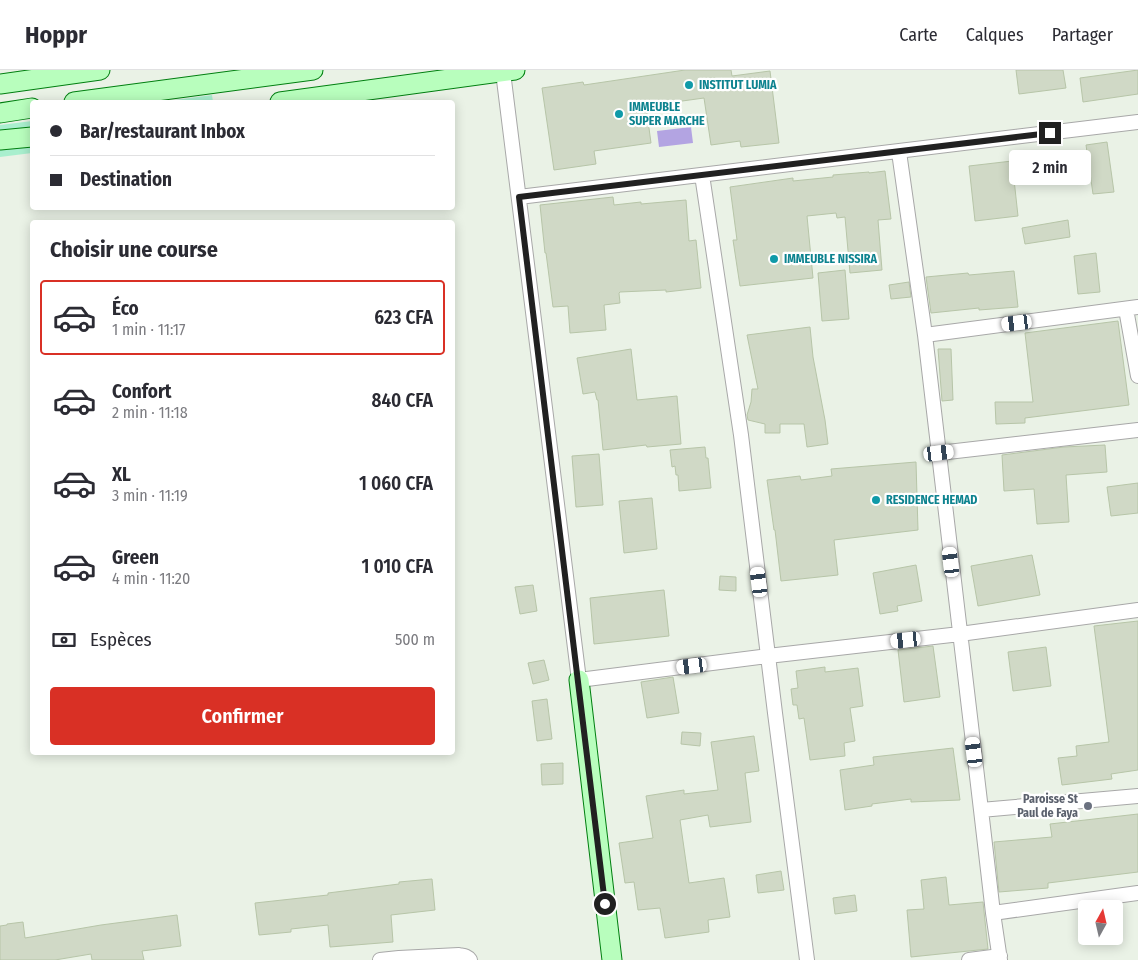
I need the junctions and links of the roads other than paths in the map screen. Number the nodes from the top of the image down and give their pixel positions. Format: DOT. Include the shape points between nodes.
graph roads {
  1 [pos="100,70"];
  2 [pos="313,70"];
  3 [pos="507,70"];
  4 [pos="0,84"];
  5 [pos="89,100"];
  6 [pos="294,100"];
  7 [pos="30,108"];
  8 [pos="0,113"];
  9 [pos="1138,122"];
  10 [pos="30,137"];
  11 [pos="0,140"];
  12 [pos="899,152"];
  13 [pos="702,175"];
  14 [pos="519,197"];
  15 [pos="1132,308"];
  16 [pos="925,335"];
  17 [pos="1138,376"];
  18 [pos="1138,430"];
  19 [pos="939,453"];
  20 [pos="1138,610"];
  21 [pos="960,634"];
  22 [pos="768,656"];
  23 [pos="579,680"];
  24 [pos="1138,796"];
  25 [pos="980,810"];
  26 [pos="1138,894"];
  27 [pos="993,913"];
  28 [pos="1000,958"];
  29 [pos="380,960"];
  30 [pos="470,960"];
  31 [pos="612,960"];
  32 [pos="807,960"];
  33 [pos="969,960"];
  1 -- 4 [label="main road"];
  2 -- 5 [label="main road"];
  3 -- 6 [label="main road"];
  3 -- 14 [label="street"];
  7 -- 8 [label="main road"];
  9 -- 12 [label="street"];
  10 -- 11 [label="main road"];
  12 -- 13 [label="street"];
  12 -- 16 [label="street"];
  13 -- 14 [label="street"];
  13 -- 22 [label="street" via="741,435"];
  14 -- 23 [label="street"];
  15 -- 16 [label="street"];
  15 -- 17 [label="street"];
  16 -- 19 [label="street"];
  18 -- 19 [label="street"];
  19 -- 21 [label="street"];
  20 -- 21 [label="street"];
  21 -- 22 [label="street"];
  21 -- 25 [label="street"];
  22 -- 23 [label="street"];
  22 -- 32 [label="street"];
  23 -- 31 [label="main road"];
  24 -- 25 [label="street"];
  25 -- 27 [label="street"];
  26 -- 27 [label="street"];
  27 -- 28 [label="street"];
  28 -- 33 [label="street"];
  29 -- 30 [label="street" via="459,955"];
}
